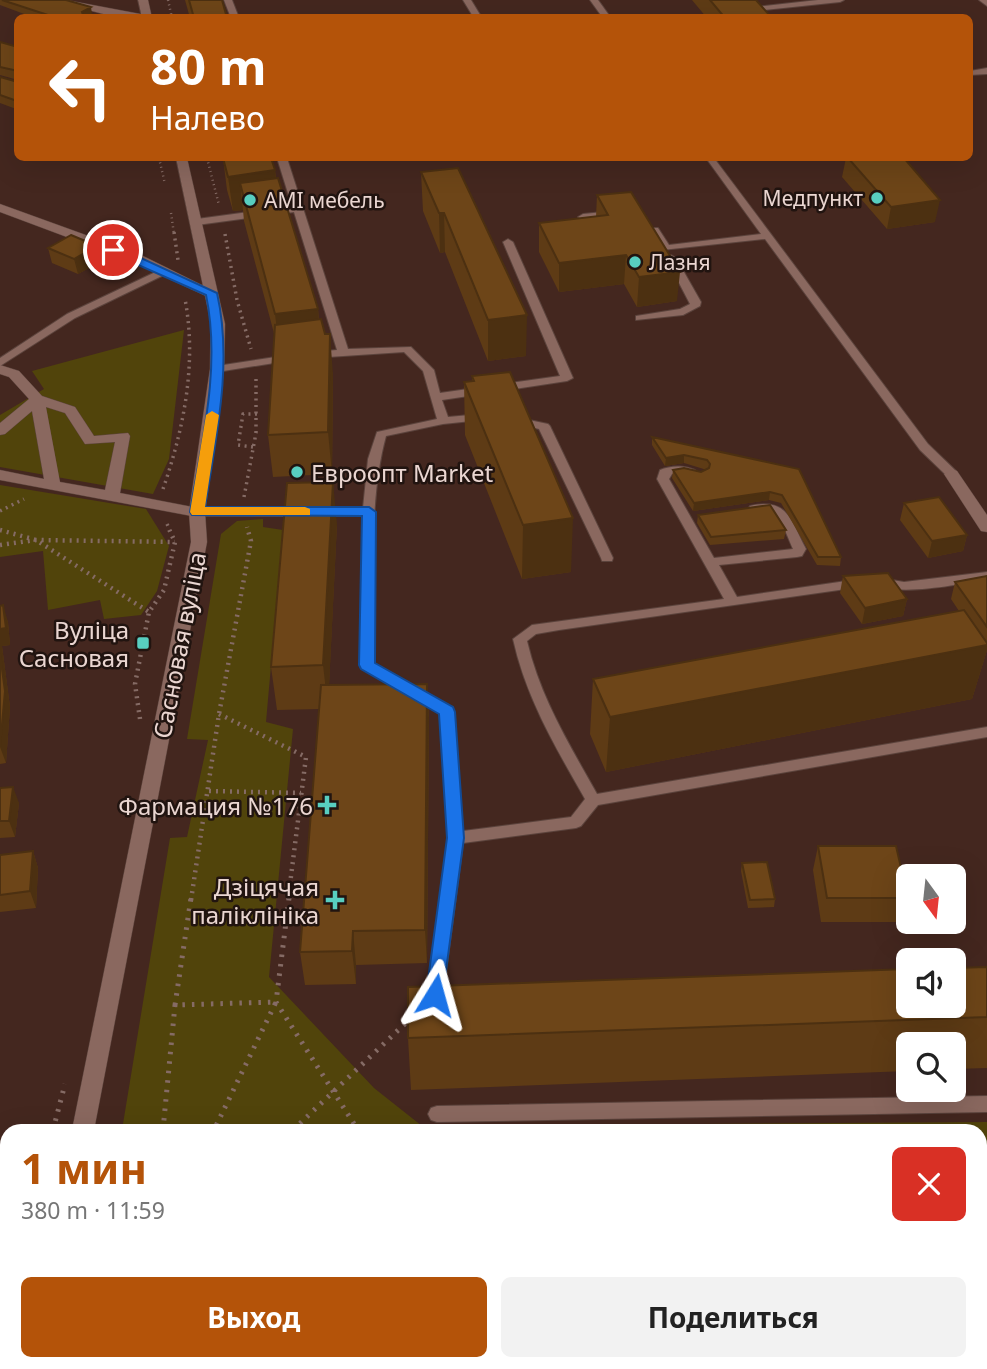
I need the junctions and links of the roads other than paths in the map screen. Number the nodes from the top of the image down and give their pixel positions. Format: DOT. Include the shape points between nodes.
graph roads {
  1 [pos="55,0"];
  2 [pos="748,0"];
  3 [pos="840,0"];
  4 [pos="983,0"];
  5 [pos="987,4"];
  6 [pos="756,9"];
  7 [pos="116,14"];
  8 [pos="760,14"];
  9 [pos="182,161"];
  10 [pos="283,161"];
  11 [pos="712,161"];
  12 [pos="0,208"];
  13 [pos="299,208"];
  14 [pos="622,213"];
  15 [pos="583,217"];
  16 [pos="645,217"];
  17 [pos="197,222"];
  18 [pos="768,236"];
  19 [pos="508,242"];
  20 [pos="666,248"];
  21 [pos="164,271"];
  22 [pos="211,293"];
  23 [pos="640,318"];
  24 [pos="343,352"];
  25 [pos="0,363"];
  26 [pos="0,369"];
  27 [pos="217,369"];
  28 [pos="437,397"];
  29 [pos="37,399"];
  30 [pos="443,421"];
  31 [pos="0,431"];
  32 [pos="701,474"];
  33 [pos="952,474"];
  34 [pos="0,475"];
  35 [pos="53,485"];
  36 [pos="112,496"];
  37 [pos="741,511"];
  38 [pos="197,512"];
  39 [pos="369,512"];
  40 [pos="987,527"];
  41 [pos="607,558"];
  42 [pos="712,562"];
  43 [pos="987,576"];
  44 [pos="733,602"];
  45 [pos="987,732"];
  46 [pos="593,800"];
  47 [pos="456,838"];
  48 [pos="463,994"];
  49 [pos="987,1104"];
  50 [pos="437,1114"];
  51 [pos="84,1124"];
  1 -- 7 [label="main road"];
  2 -- 6 [label="lane"];
  3 -- 6 [label="lane"];
  4 -- 5 [label="lane"];
  6 -- 8 [label="lane"];
  9 -- 17 [label="main road, Сасновая вуліца"];
  10 -- 13 [label="lane"];
  11 -- 18 [label="lane"];
  12 -- 21 [label="main road"];
  13 -- 17 [label="lane"];
  13 -- 24 [label="lane"];
  14 -- 15 [label="lane"];
  16 -- 20 [label="lane"];
  17 -- 22 [label="main road, Сасновая вуліца"];
  18 -- 20 [label="lane"];
  18 -- 33 [label="lane" via="924,447"];
  19 -- 28 [label="lane" via="567,378"];
  20 -- 23 [label="lane" via="695,306"];
  21 -- 22 [label="main road"];
  21 -- 25 [label="lane" via="71,316"];
  22 -- 27 [label="main road, Сасновая вуліца" via="218,324"];
  24 -- 27 [label="lane"];
  24 -- 28 [label="lane" via="407,349 429,370"];
  26 -- 29 [label="main road" via="14,374"];
  27 -- 38 [label="main road, Сасновая вуліца"];
  28 -- 30 [label="lane"];
  29 -- 31 [label="main road"];
  29 -- 35 [label="main road"];
  29 -- 36 [label="main road" via="70,410 90,441 123,436"];
  30 -- 39 [label="lane" via="381,434"];
  30 -- 41 [label="lane" via="496,416 544,426"];
  32 -- 42 [label="lane" via="683,470 664,473 663,479 693,517"];
  33 -- 40 [label="main road"];
  34 -- 35 [label="main road"];
  35 -- 36 [label="main road"];
  36 -- 38 [label="main road"];
  37 -- 42 [label="lane" via="776,509 800,550 790,555"];
  38 -- 39 [label="lane"];
  38 -- 51 [label="main road, Сасновая вуліца" via="199,542"];
  39 -- 47 [label="lane" via="367,665 447,712"];
  42 -- 44 [label="lane"];
  43 -- 44 [label="lane" via="904,586 860,583"];
  44 -- 46 [label="lane" via="559,625 532,630 520,639 552,726"];
  45 -- 46 [label="lane"];
  46 -- 47 [label="lane" via="576,822"];
  47 -- 48 [label="lane" via="435,995"];
  49 -- 50 [label="lane"];
}
